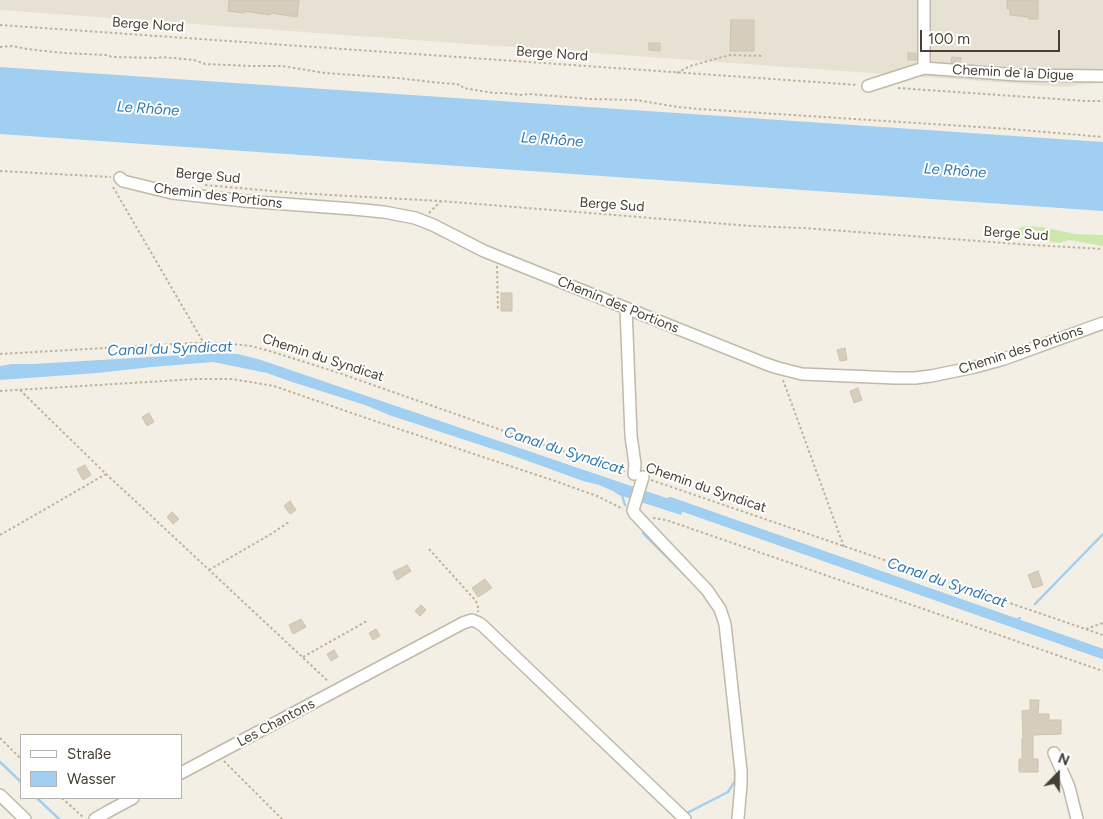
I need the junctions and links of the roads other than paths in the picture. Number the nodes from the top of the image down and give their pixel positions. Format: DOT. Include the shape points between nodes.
graph roads {
  1 [pos="924,0"];
  2 [pos="924,68"];
  3 [pos="1103,76"];
  4 [pos="868,86"];
  5 [pos="120,178"];
  6 [pos="626,308"];
  7 [pos="1103,323"];
  8 [pos="1054,753"];
  9 [pos="182,772"];
  10 [pos="0,795"];
  11 [pos="131,799"];
  12 [pos="25,819"];
  13 [pos="95,819"];
  14 [pos="685,819"];
  15 [pos="738,819"];
  16 [pos="1077,819"];
  1 -- 2 [label="street"];
  2 -- 3 [label="street, Chemin de la Digue" via="1018,75"];
  2 -- 4 [label="street"];
  5 -- 6 [label="street, Chemin des Portions" via="156,190 200,197 384,212 423,221 496,256"];
  6 -- 7 [label="street, Chemin des Portions" via="778,368 813,375 895,378 975,368"];
  6 -- 15 [label="street" via="631,436 640,477 633,510 703,585 723,616 741,784"];
  8 -- 16 [label="street" via="1070,787"];
  9 -- 14 [label="street, Les Chantons" via="463,622 476,621"];
  10 -- 12 [label="street"];
  11 -- 13 [label="street"];
}
